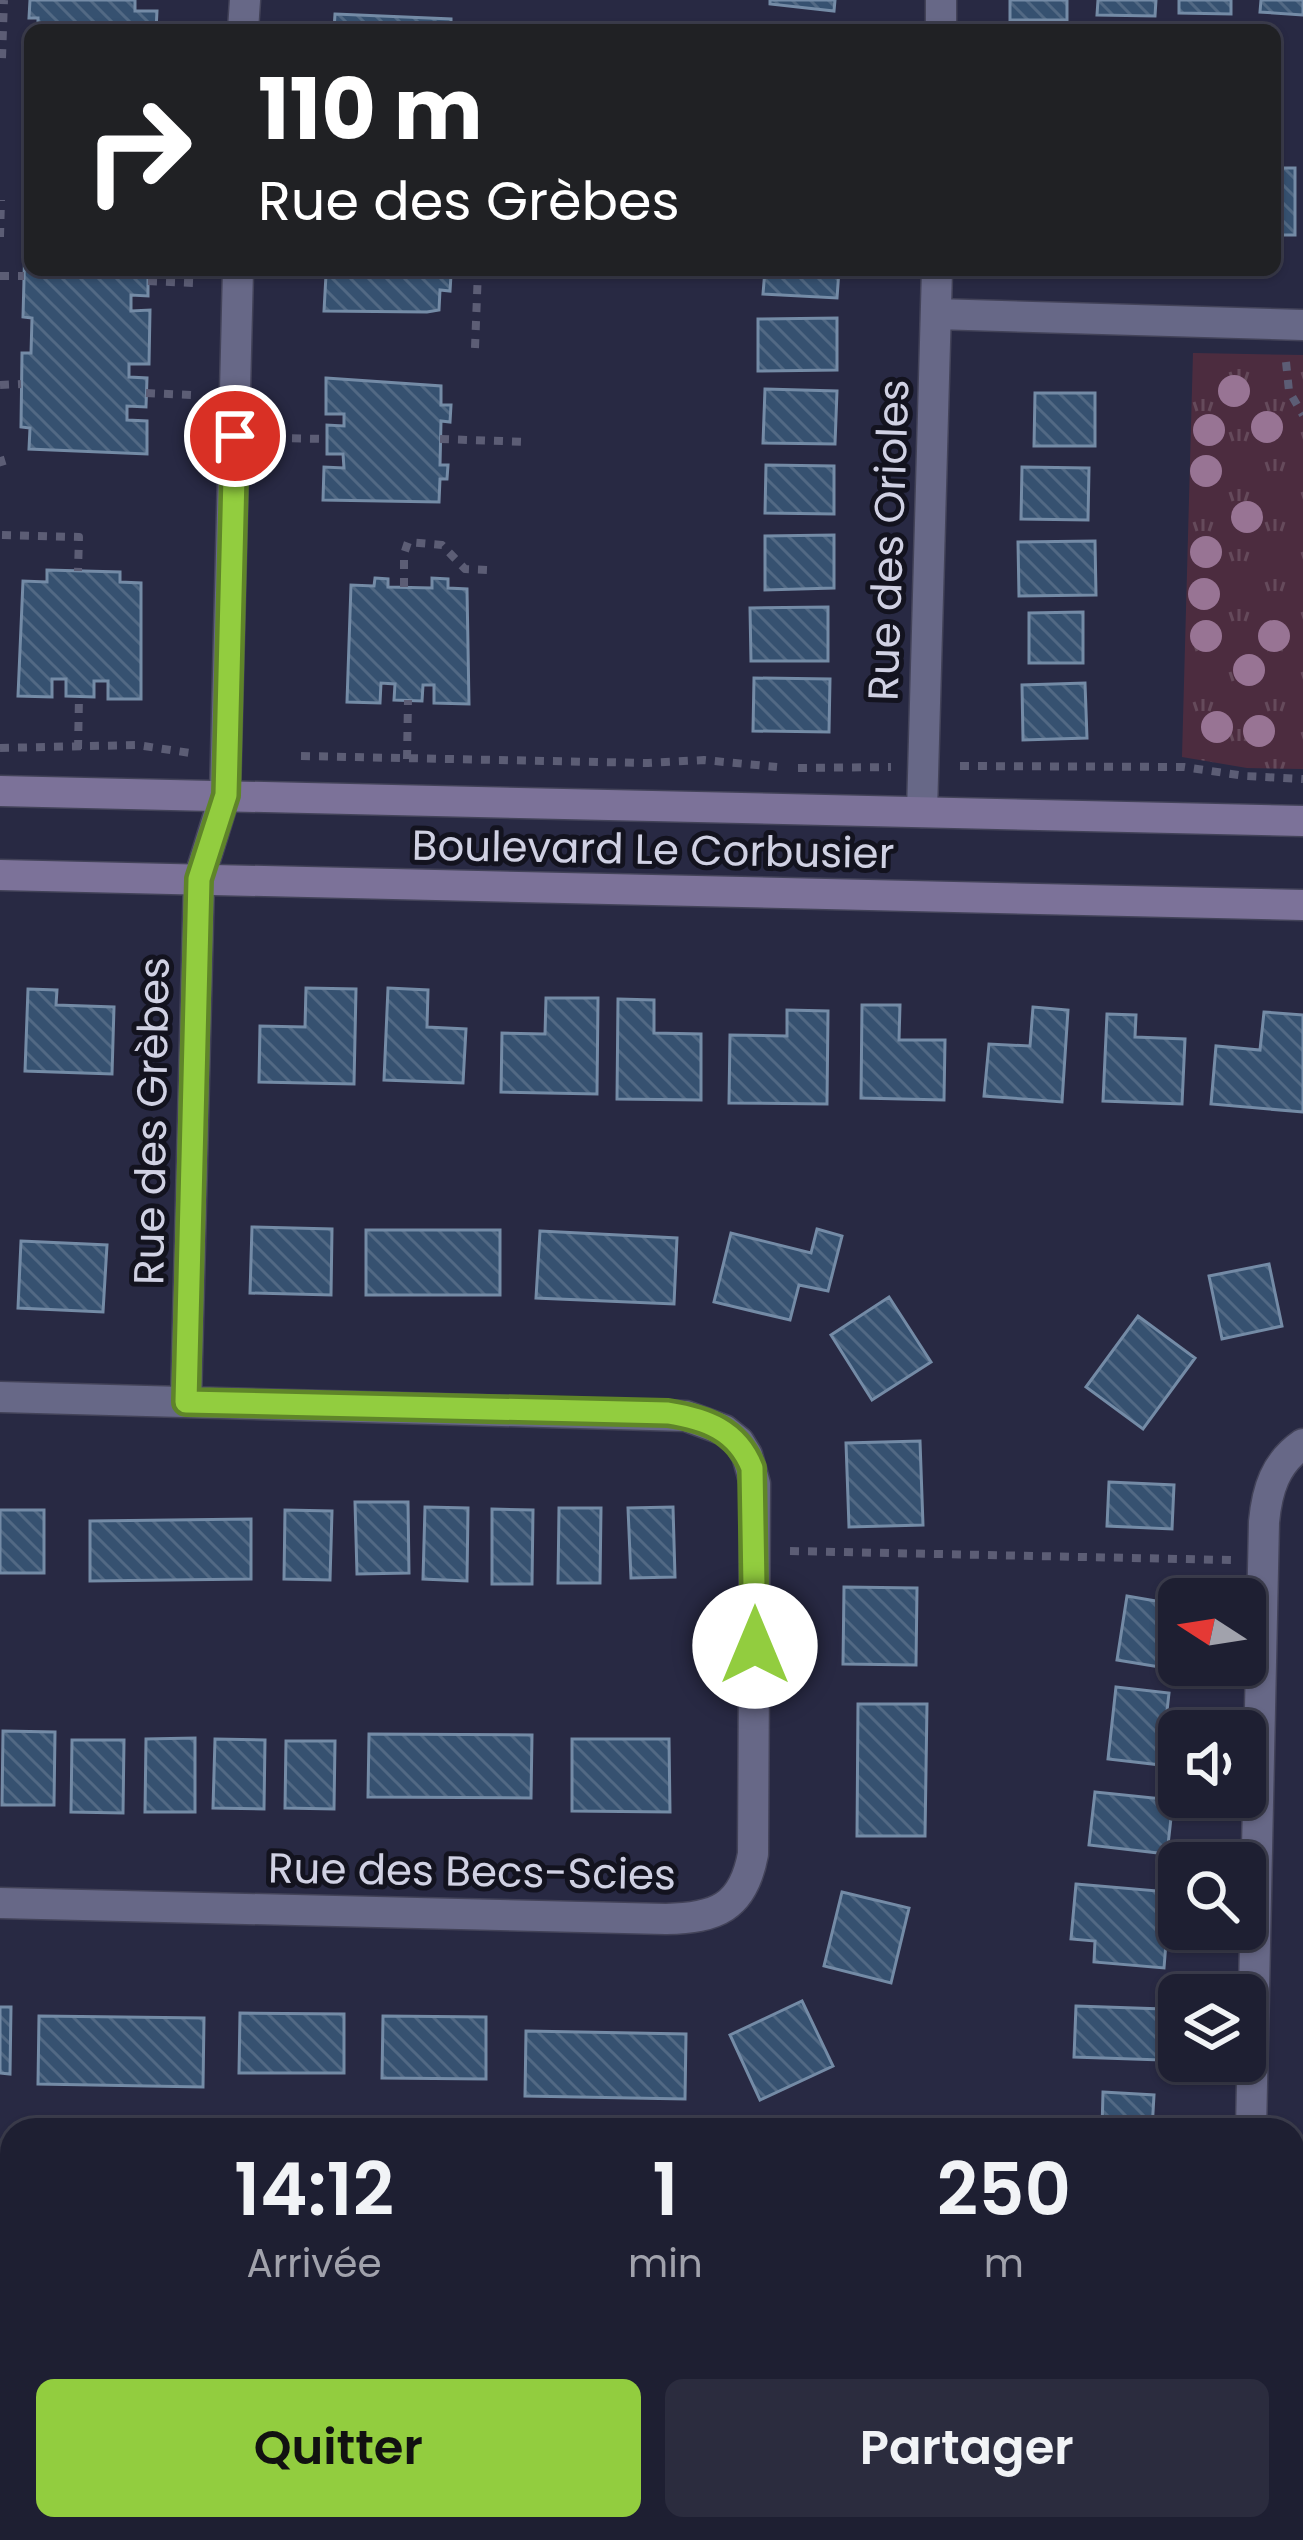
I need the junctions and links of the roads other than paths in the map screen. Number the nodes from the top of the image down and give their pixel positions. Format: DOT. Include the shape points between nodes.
graph roads {
  1 [pos="238,276"];
  2 [pos="937,276"];
  3 [pos="936,314"];
  4 [pos="1303,325"];
  5 [pos="0,791"];
  6 [pos="226,795"];
  7 [pos="922,812"];
  8 [pos="1303,821"];
  9 [pos="0,875"];
  10 [pos="199,879"];
  11 [pos="1303,905"];
  12 [pos="0,1396"];
  13 [pos="186,1402"];
  14 [pos="1303,1444"];
  15 [pos="0,1903"];
  16 [pos="1251,2118"];
  1 -- 6 [label="street, Rue des Grèbes"];
  2 -- 3 [label="street, Rue des Orioles"];
  3 -- 4 [label="street"];
  3 -- 7 [label="street, Rue des Orioles"];
  5 -- 6 [label="street, Boulevard Le Corbusier"];
  6 -- 7 [label="street, Boulevard Le Corbusier"];
  6 -- 10 [label="street, Rue des Grèbes"];
  7 -- 8 [label="street, Boulevard Le Corbusier"];
  9 -- 10 [label="street, Boulevard Le Corbusier"];
  10 -- 11 [label="street, Boulevard Le Corbusier"];
  10 -- 13 [label="street, Rue des Grèbes"];
  12 -- 13 [label="street, Rue des Becs-Scies"];
  13 -- 15 [label="street, Rue des Becs-Scies" via="668,1413 706,1421 739,1442 755,1484 749,1872 724,1907 682,1918"];
  14 -- 16 [label="street" via="1277,1469 1264,1522"];
}
